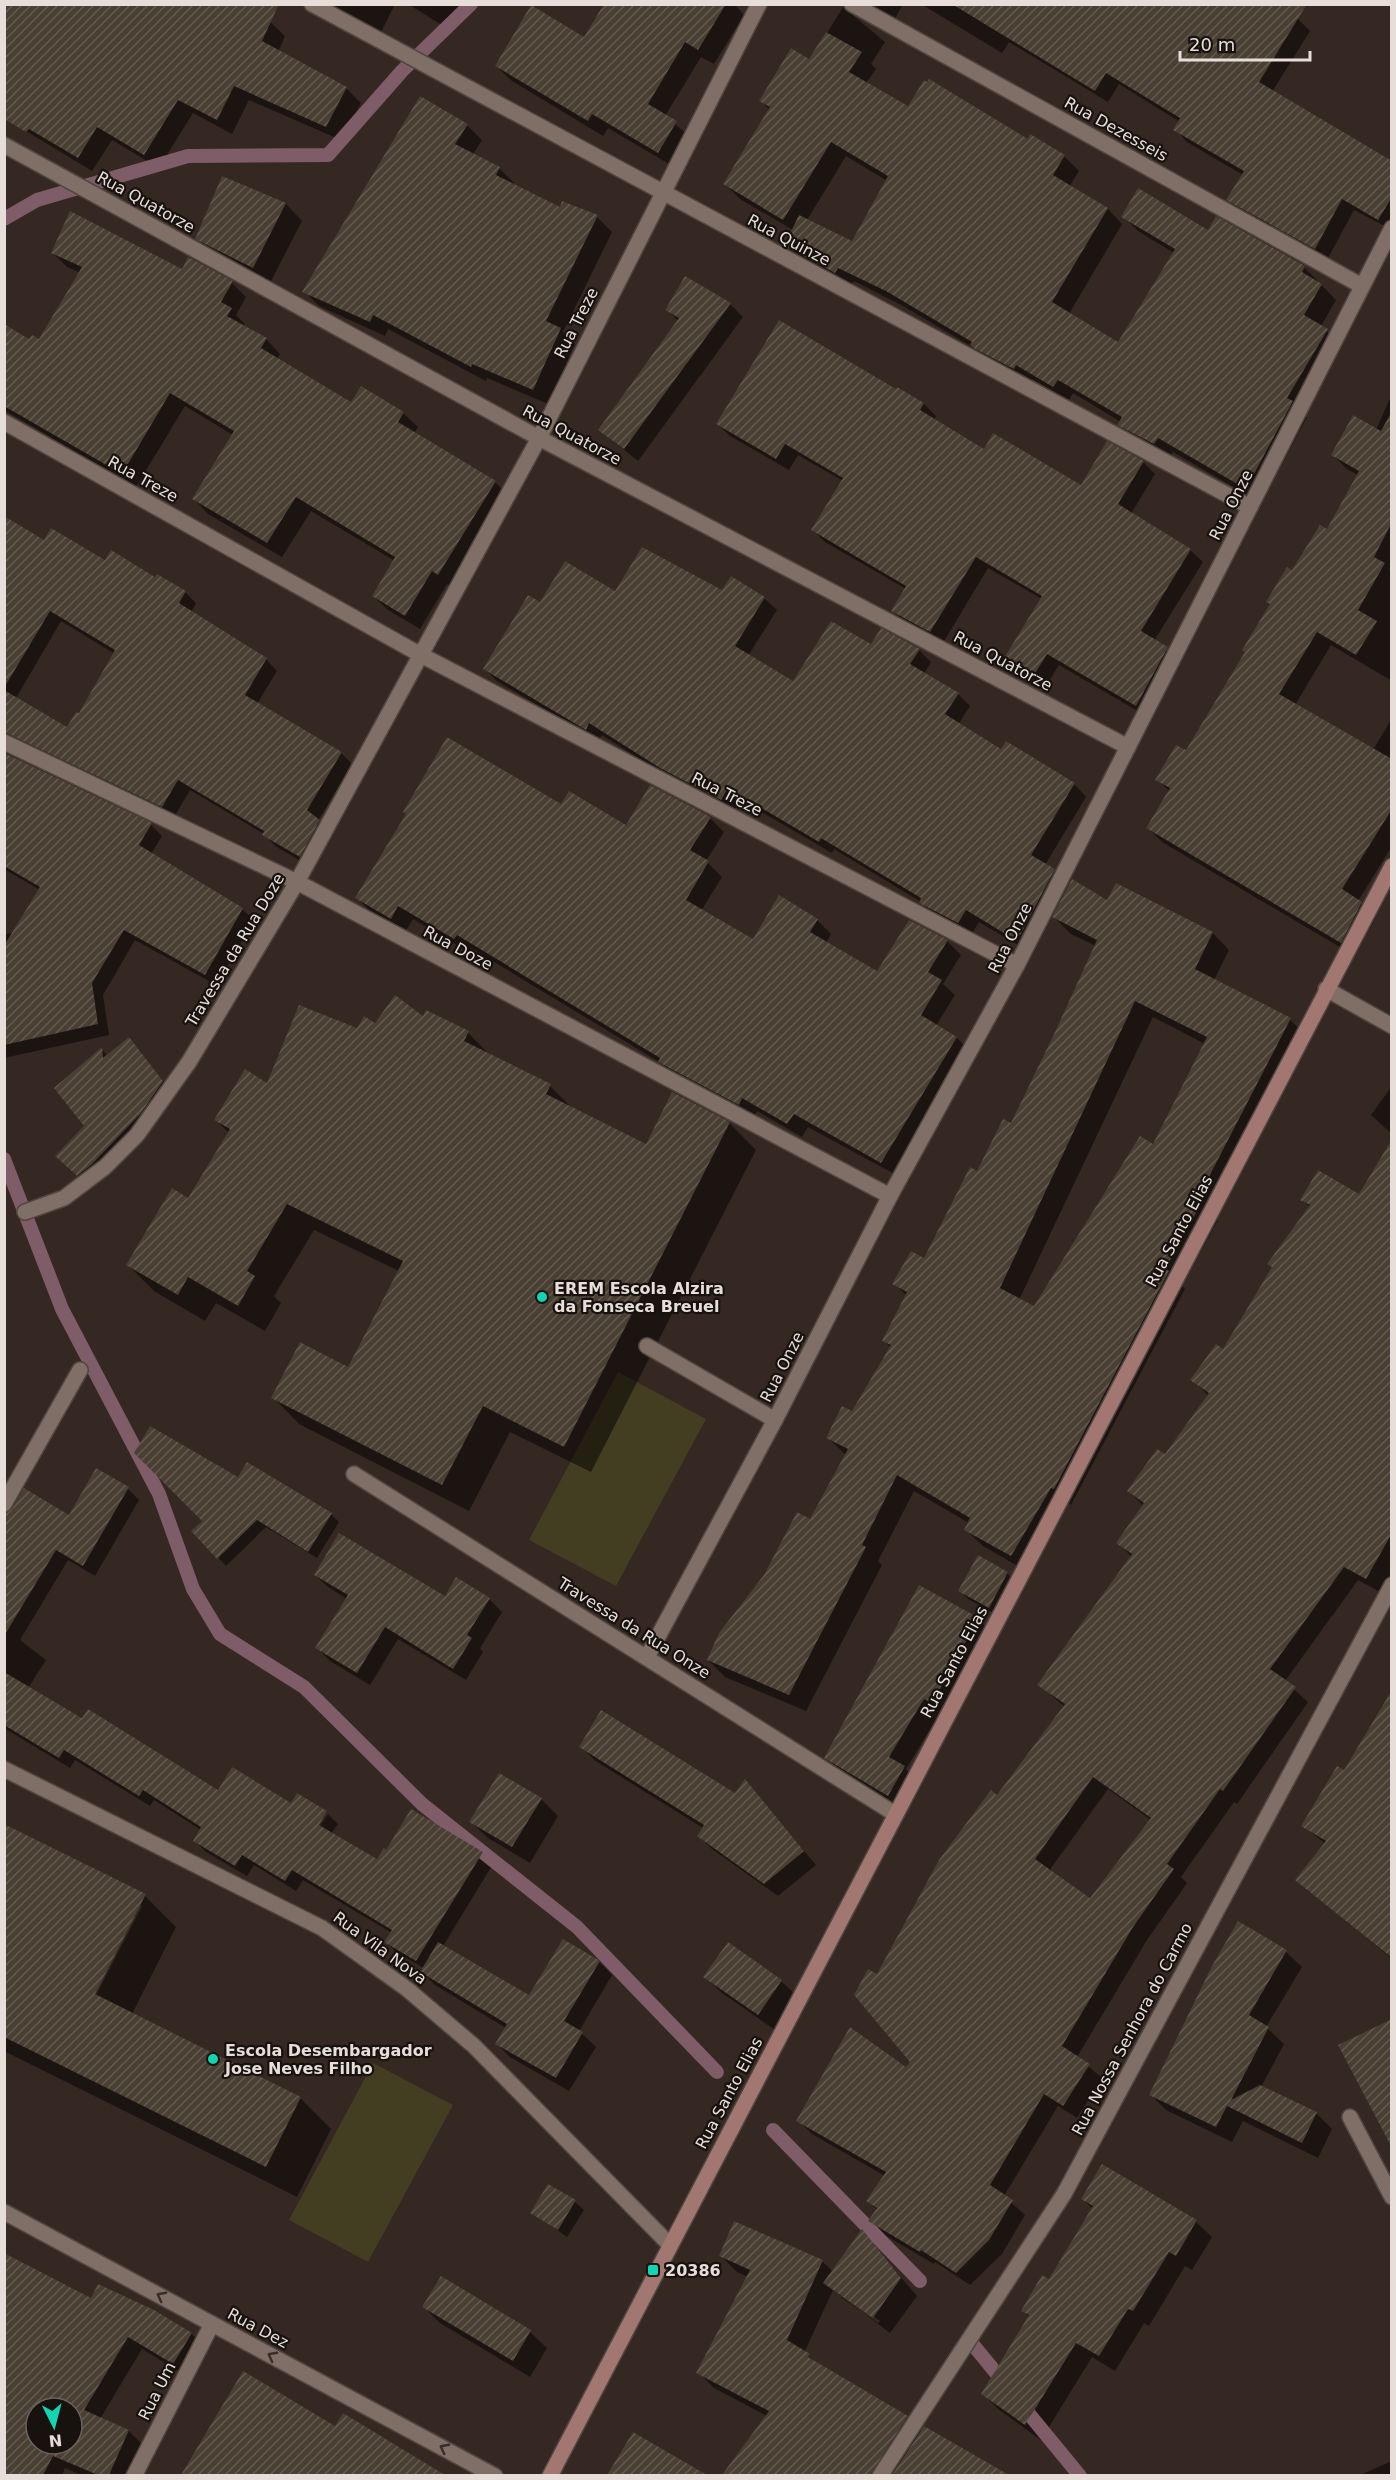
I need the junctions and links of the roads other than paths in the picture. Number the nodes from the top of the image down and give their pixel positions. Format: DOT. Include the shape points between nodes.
graph roads {
  1 [pos="312,4"];
  2 [pos="759,4"];
  3 [pos="852,4"];
  4 [pos="8,147"];
  5 [pos="662,192"];
  6 [pos="1392,228"];
  7 [pos="1362,286"];
  8 [pos="4,422"];
  9 [pos="539,438"];
  10 [pos="1250,507"];
  11 [pos="420,655"];
  12 [pos="4,742"];
  13 [pos="1128,747"];
  14 [pos="1392,866"];
  15 [pos="297,882"];
  16 [pos="1017,965"];
  17 [pos="1326,989"];
  18 [pos="1392,1026"];
  19 [pos="891,1196"];
  20 [pos="25,1212"];
  21 [pos="647,1346"];
  22 [pos="80,1370"];
  23 [pos="775,1420"];
  24 [pos="354,1474"];
  25 [pos="4,1504"];
  26 [pos="1391,1588"];
  27 [pos="647,1657"];
  28 [pos="4,1769"];
  29 [pos="895,1814"];
  30 [pos="1350,2117"];
  31 [pos="1392,2198"];
  32 [pos="4,2212"];
  33 [pos="670,2245"];
  34 [pos="213,2324"];
  35 [pos="134,2475"];
  36 [pos="495,2475"];
  37 [pos="550,2475"];
  38 [pos="880,2475"];
  1 -- 5 [label="street, Rua Quinze"];
  2 -- 5 [label="street, Rua Treze"];
  3 -- 7 [label="street, Rua Dezesseis"];
  4 -- 9 [label="street, Rua Quatorze"];
  5 -- 9 [label="street, Rua Treze"];
  5 -- 10 [label="street, Rua Quinze"];
  6 -- 7 [label="street, Rua Onze"];
  7 -- 10 [label="street, Rua Onze"];
  8 -- 11 [label="street, Rua Treze"];
  9 -- 11 [label="street, Rua Treze"];
  9 -- 13 [label="street, Rua Quatorze"];
  10 -- 13 [label="street, Rua Onze"];
  11 -- 15 [label="street, Travessa da Rua Doze"];
  11 -- 16 [label="street, Rua Treze"];
  12 -- 15 [label="street, Rua Doze"];
  13 -- 16 [label="street, Rua Onze"];
  14 -- 17 [label="main road, Rua Santo Elias"];
  15 -- 19 [label="street, Rua Doze"];
  15 -- 20 [label="street, Travessa da Rua Doze" via="189,1062 137,1135 105,1167 64,1198"];
  16 -- 19 [label="street, Rua Onze"];
  17 -- 18 [label="street"];
  17 -- 29 [label="main road, Rua Santo Elias"];
  19 -- 23 [label="street, Rua Onze"];
  21 -- 23 [label="street"];
  22 -- 25 [label="street"];
  23 -- 27 [label="street, Rua Onze"];
  24 -- 27 [label="street, Travessa da Rua Onze"];
  26 -- 38 [label="street, Rua Nossa Senhora do Carmo" via="1064,2194"];
  27 -- 29 [label="street, Travessa da Rua Onze"];
  28 -- 33 [label="street, Rua Vila Nova" via="331,1934 407,1989 474,2046"];
  29 -- 33 [label="main road, Rua Santo Elias"];
  30 -- 31 [label="street"];
  34 -- 32 [label="street, Rua Dez, one-way"];
  33 -- 37 [label="main road, Rua Santo Elias"];
  34 -- 35 [label="street, Rua Um"];
  36 -- 34 [label="street, Rua Dez, one-way"];
}
